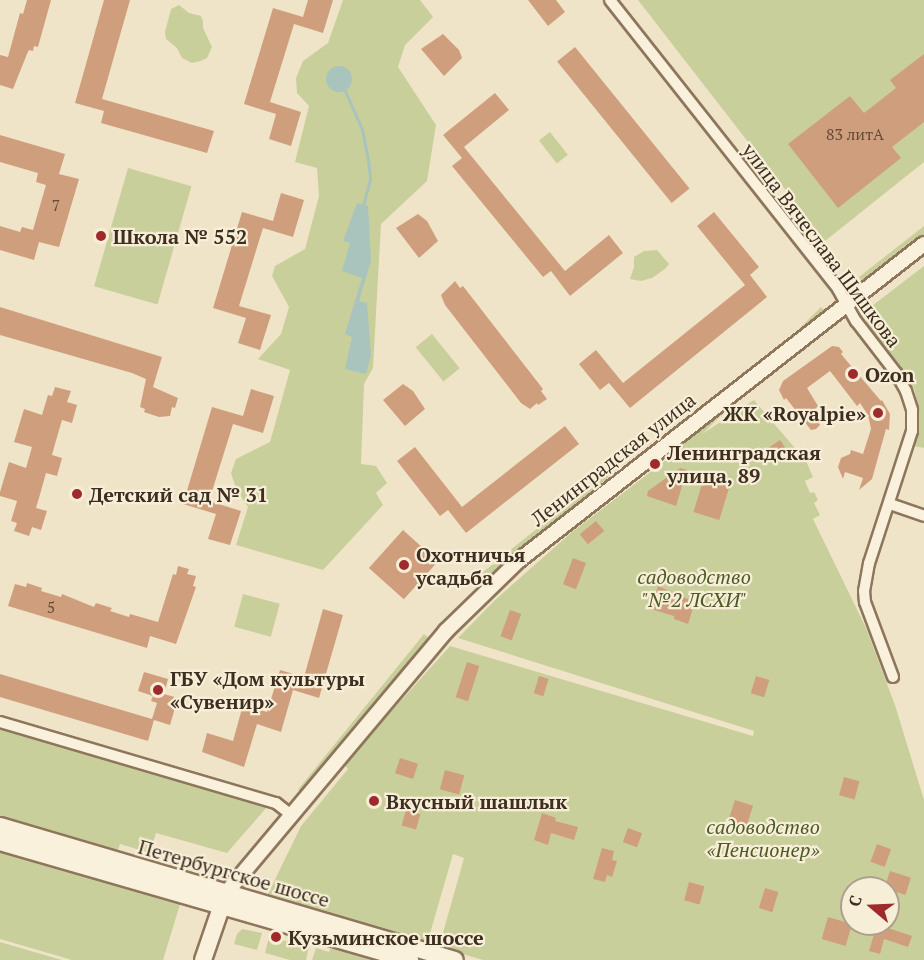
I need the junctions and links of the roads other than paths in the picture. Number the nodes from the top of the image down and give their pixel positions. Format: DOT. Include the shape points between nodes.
graph roads {
  1 [pos="610,0"];
  2 [pos="924,244"];
  3 [pos="846,304"];
  4 [pos="890,504"];
  5 [pos="924,516"];
  6 [pos="893,677"];
  7 [pos="0,722"];
  8 [pos="290,814"];
  9 [pos="0,826"];
  10 [pos="0,842"];
  11 [pos="223,899"];
  12 [pos="203,960"];
  13 [pos="410,960"];
  14 [pos="455,960"];
  1 -- 3 [label="street, улица Вячеслава Шишкова"];
  2 -- 3 [label="street, Ленинградская улица"];
  3 -- 4 [label="street, улица Вячеслава Шишкова" via="896,373 912,410 912,431"];
  3 -- 8 [label="street, Ленинградская улица" via="518,561 446,631"];
  4 -- 5 [label="street"];
  4 -- 6 [label="street, улица Вячеслава Шишкова" via="869,563 864,591"];
  7 -- 8 [label="street" via="276,803"];
  8 -- 11 [label="street, Ленинградская улица"];
  9 -- 11 [label="main road, Петербургское шоссе"];
  10 -- 11 [label="main road, Петербургское шоссе"];
  11 -- 12 [label="main road"];
  11 -- 13 [label="main road, Петербургское шоссе"];
  11 -- 14 [label="main road, Петербургское шоссе"];
}
